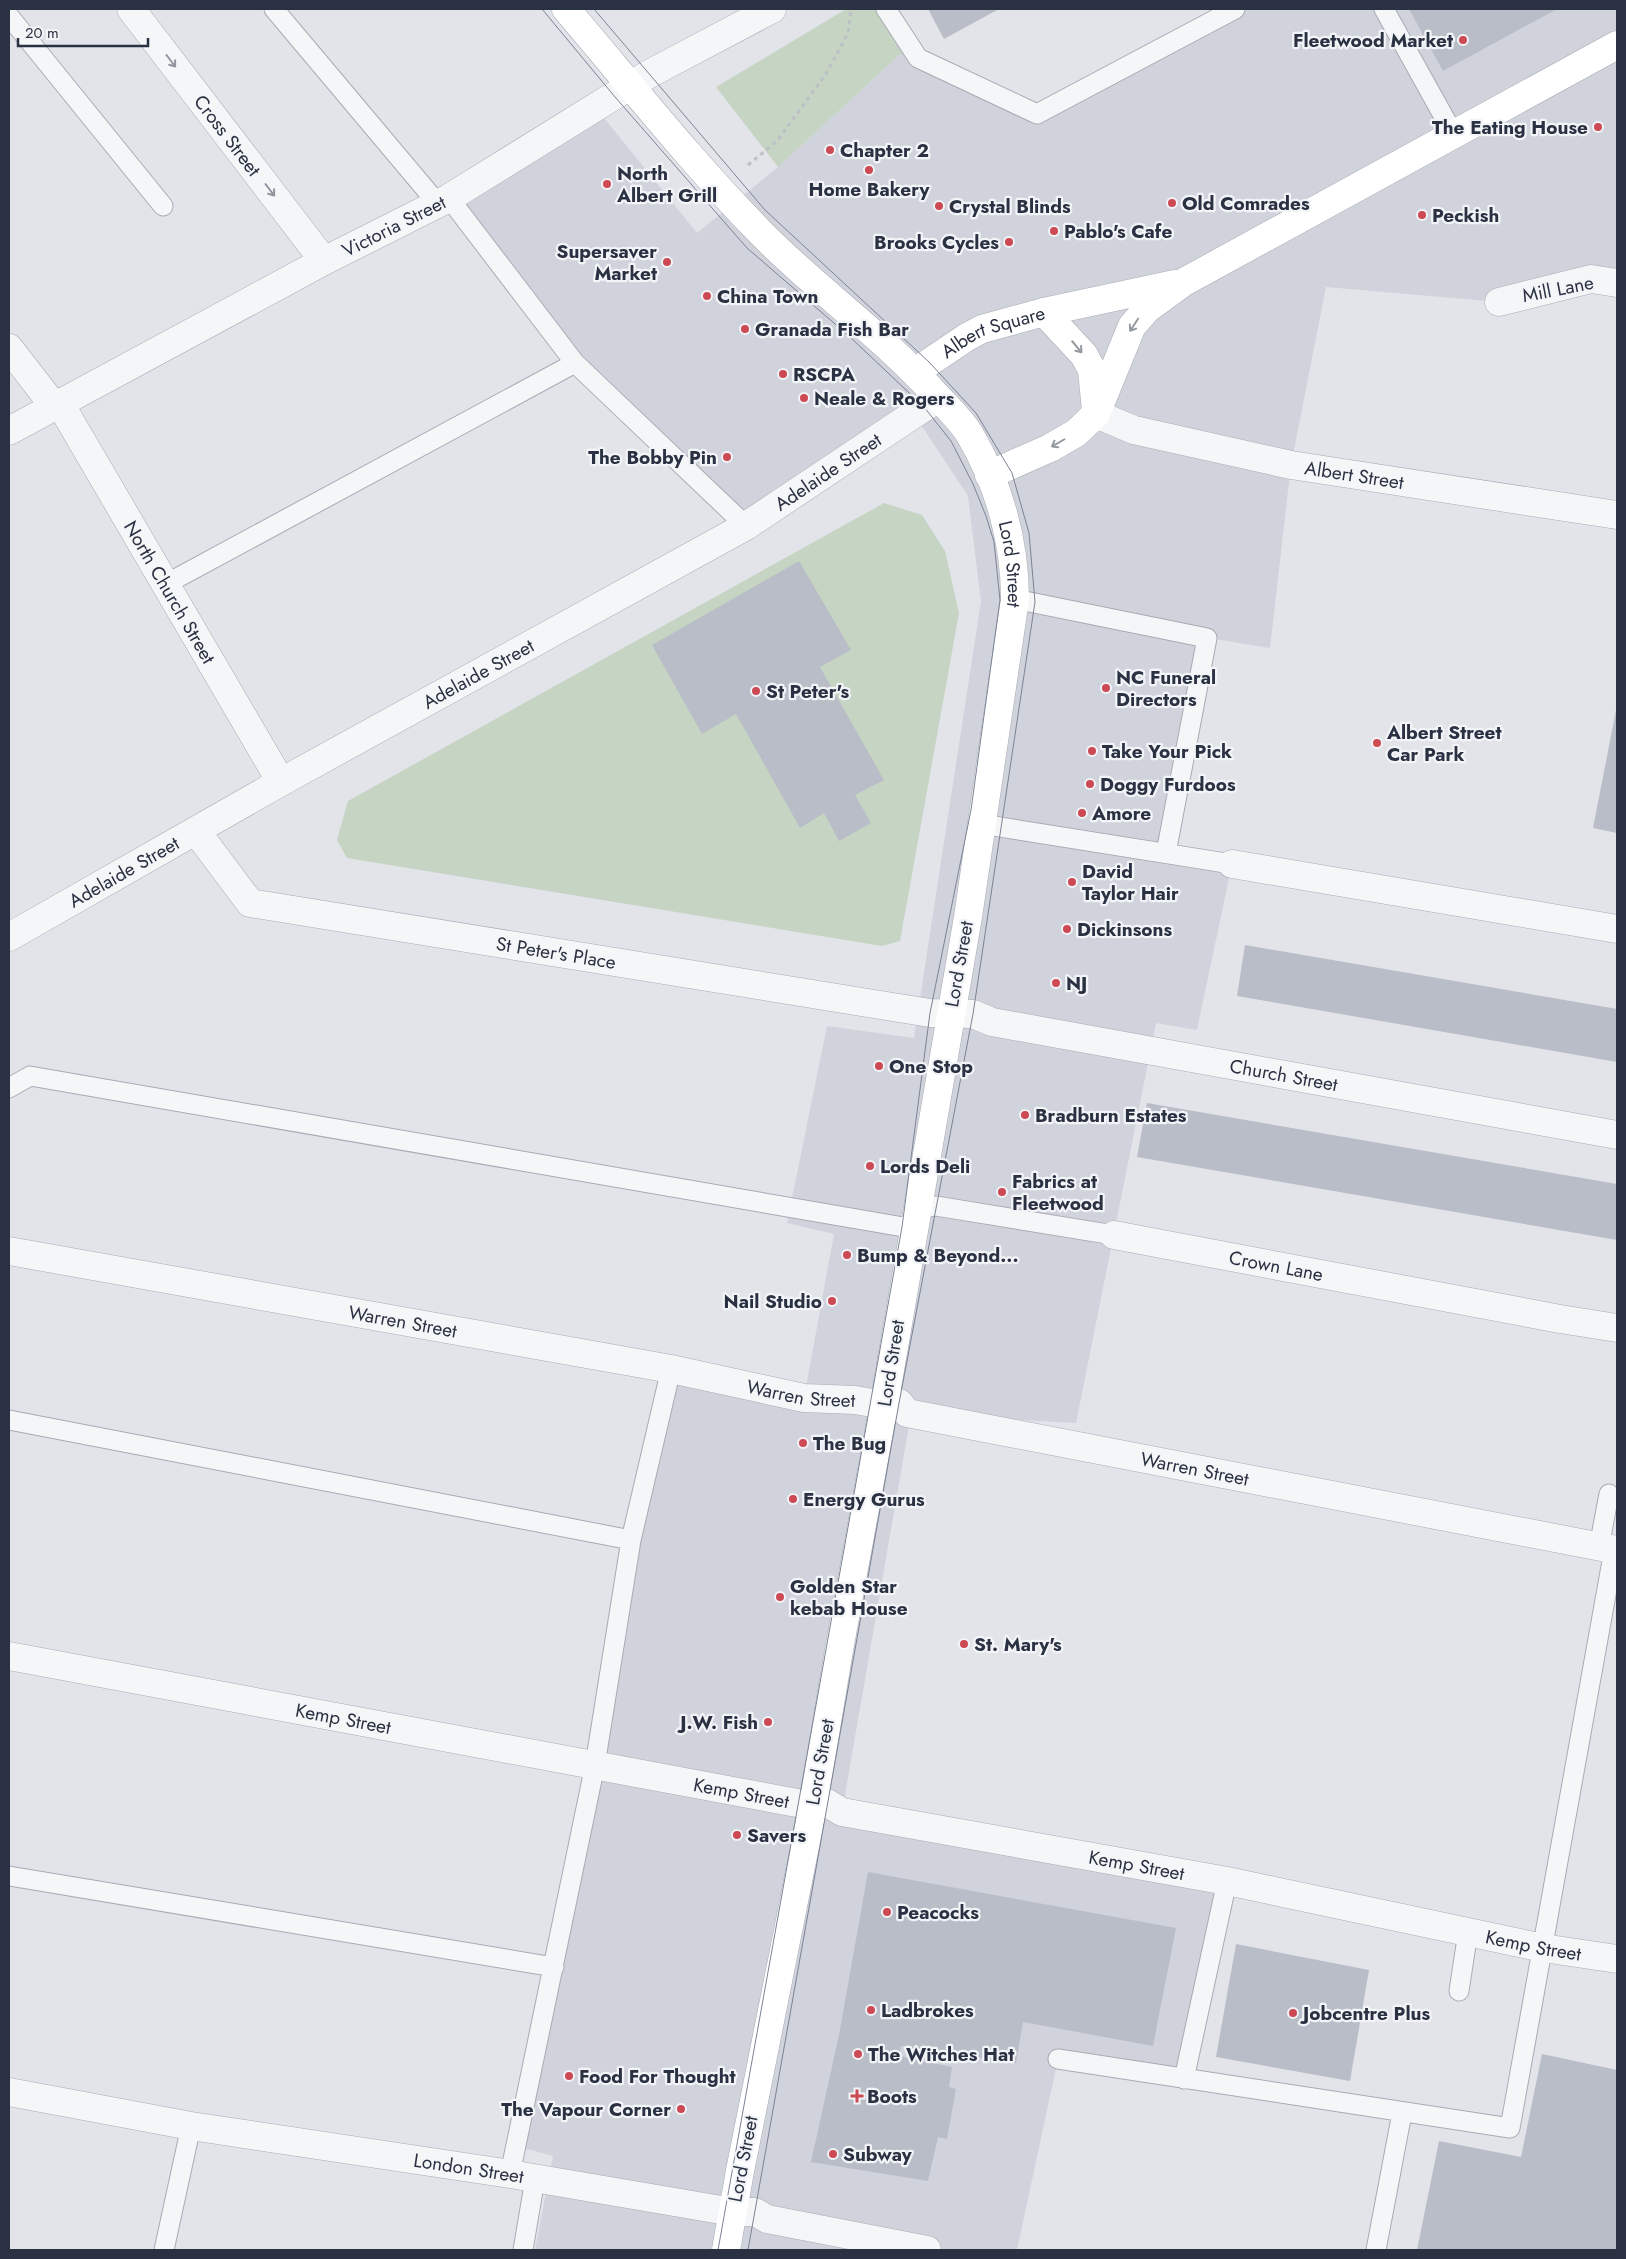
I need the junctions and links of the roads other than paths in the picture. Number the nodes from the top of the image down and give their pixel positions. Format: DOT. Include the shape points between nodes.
graph roads {
  1 [pos="131,9"];
  2 [pos="274,9"];
  3 [pos="566,9"];
  4 [pos="772,9"];
  5 [pos="886,9"];
  6 [pos="1236,9"];
  7 [pos="1384,9"];
  8 [pos="9,16"];
  9 [pos="1617,44"];
  10 [pos="632,86"];
  11 [pos="1454,135"];
  12 [pos="443,201"];
  13 [pos="163,206"];
  14 [pos="324,261"];
  15 [pos="1184,282"];
  16 [pos="1617,283"];
  17 [pos="1499,302"];
  18 [pos="1044,312"];
  19 [pos="9,348"];
  20 [pos="575,363"];
  21 [pos="915,372"];
  22 [pos="938,398"];
  23 [pos="56,404"];
  24 [pos="1096,414"];
  25 [pos="9,431"];
  26 [pos="989,475"];
  27 [pos="1617,515"];
  28 [pos="746,526"];
  29 [pos="166,584"];
  30 [pos="1015,599"];
  31 [pos="281,782"];
  32 [pos="981,824"];
  33 [pos="196,831"];
  34 [pos="1166,853"];
  35 [pos="1232,864"];
  36 [pos="1617,929"];
  37 [pos="9,937"];
  38 [pos="950,1015"];
  39 [pos="9,1088"];
  40 [pos="1617,1135"];
  41 [pos="923,1214"];
  42 [pos="1114,1235"];
  43 [pos="9,1251"];
  44 [pos="1617,1328"];
  45 [pos="671,1369"];
  46 [pos="884,1405"];
  47 [pos="9,1420"];
  48 [pos="1609,1494"];
  49 [pos="632,1540"];
  50 [pos="1610,1549"];
  51 [pos="9,1656"];
  52 [pos="595,1764"];
  53 [pos="813,1806"];
  54 [pos="9,1876"];
  55 [pos="1227,1881"];
  56 [pos="1468,1932"];
  57 [pos="1543,1948"];
  58 [pos="1617,1960"];
  59 [pos="554,1967"];
  60 [pos="1459,1991"];
  61 [pos="1058,2058"];
  62 [pos="1184,2078"];
  63 [pos="9,2092"];
  64 [pos="1402,2113"];
  65 [pos="191,2126"];
  66 [pos="523,2176"];
  67 [pos="733,2212"];
  68 [pos="164,2250"];
  69 [pos="523,2250"];
  70 [pos="726,2250"];
  71 [pos="927,2250"];
  72 [pos="1376,2250"];
  1 -- 14 [label="street, Cross Street, one-way"];
  2 -- 12 [label="lane"];
  3 -- 10 [label="street, Lord Street"];
  4 -- 10 [label="street, Victoria Street"];
  5 -- 6 [label="lane" via="918,58 1036,114"];
  7 -- 11 [label="lane"];
  8 -- 13 [label="lane"];
  9 -- 11 [label="street"];
  10 -- 12 [label="street, Victoria Street"];
  10 -- 21 [label="street, Lord Street" via="719,189 763,235"];
  11 -- 15 [label="street"];
  12 -- 14 [label="street, Victoria Street"];
  12 -- 20 [label="lane"];
  14 -- 23 [label="street, Victoria Street"];
  15 -- 18 [label="street"];
  15 -- 24 [label="street, one-way" via="1146,309 1132,326"];
  16 -- 17 [label="street, Mill Lane" via="1591,279"];
  18 -- 21 [label="street, Albert Square" via="982,329"];
  18 -- 24 [label="street, Albert Square, one-way" via="1084,355 1092,370"];
  19 -- 23 [label="street, North Church Street"];
  20 -- 28 [label="lane"];
  20 -- 29 [label="lane"];
  21 -- 22 [label="street, Lord Street"];
  22 -- 26 [label="street, Lord Street" via="970,435"];
  22 -- 28 [label="street, Adelaide Street"];
  23 -- 25 [label="street, Victoria Street"];
  23 -- 29 [label="street, North Church Street"];
  24 -- 26 [label="street, one-way" via="1076,433 1050,448"];
  24 -- 27 [label="street, Albert Street" via="1134,430 1291,465"];
  26 -- 30 [label="street, Lord Street" via="1010,538"];
  28 -- 31 [label="street, Adelaide Street"];
  29 -- 31 [label="street, North Church Street"];
  30 -- 32 [label="street, Lord Street"];
  30 -- 34 [label="lane" via="1207,638"];
  31 -- 33 [label="street, Adelaide Street"];
  32 -- 34 [label="lane"];
  32 -- 38 [label="street, Lord Street"];
  33 -- 37 [label="street, Adelaide Street"];
  33 -- 38 [label="street, St Peter's Place" via="250,904"];
  34 -- 35 [label="lane"];
  35 -- 36 [label="street"];
  38 -- 40 [label="street, Church Street" via="972,1014 992,1022"];
  38 -- 41 [label="street, Lord Street"];
  39 -- 41 [label="lane, Crown Lane" via="30,1076"];
  41 -- 42 [label="lane, Crown Lane"];
  41 -- 46 [label="street, Lord Street"];
  42 -- 44 [label="street, Crown Lane"];
  43 -- 45 [label="street, Warren Street"];
  45 -- 46 [label="street, Warren Street" via="804,1398"];
  45 -- 49 [label="lane"];
  46 -- 50 [label="street, Warren Street" via="899,1403 908,1413"];
  46 -- 53 [label="street, Lord Street"];
  47 -- 49 [label="lane"];
  48 -- 50 [label="lane"];
  49 -- 52 [label="lane"];
  50 -- 57 [label="lane"];
  51 -- 52 [label="street, Kemp Street"];
  52 -- 53 [label="street, Kemp Street"];
  52 -- 59 [label="lane"];
  53 -- 55 [label="street, Kemp Street" via="827,1803 842,1812"];
  53 -- 67 [label="street, Lord Street"];
  54 -- 59 [label="lane"];
  55 -- 56 [label="street, Kemp Street"];
  55 -- 62 [label="lane"];
  56 -- 57 [label="street, Kemp Street"];
  56 -- 60 [label="lane"];
  57 -- 58 [label="street, Kemp Street"];
  57 -- 64 [label="lane" via="1510,2128"];
  59 -- 66 [label="lane"];
  61 -- 62 [label="lane"];
  62 -- 64 [label="lane"];
  63 -- 65 [label="street, London Street"];
  64 -- 72 [label="lane"];
  65 -- 66 [label="street, London Street"];
  65 -- 68 [label="lane"];
  66 -- 67 [label="street, London Street"];
  66 -- 69 [label="lane"];
  67 -- 70 [label="street, Lord Street"];
  67 -- 71 [label="street, London Street" via="754,2212 767,2219"];
}
